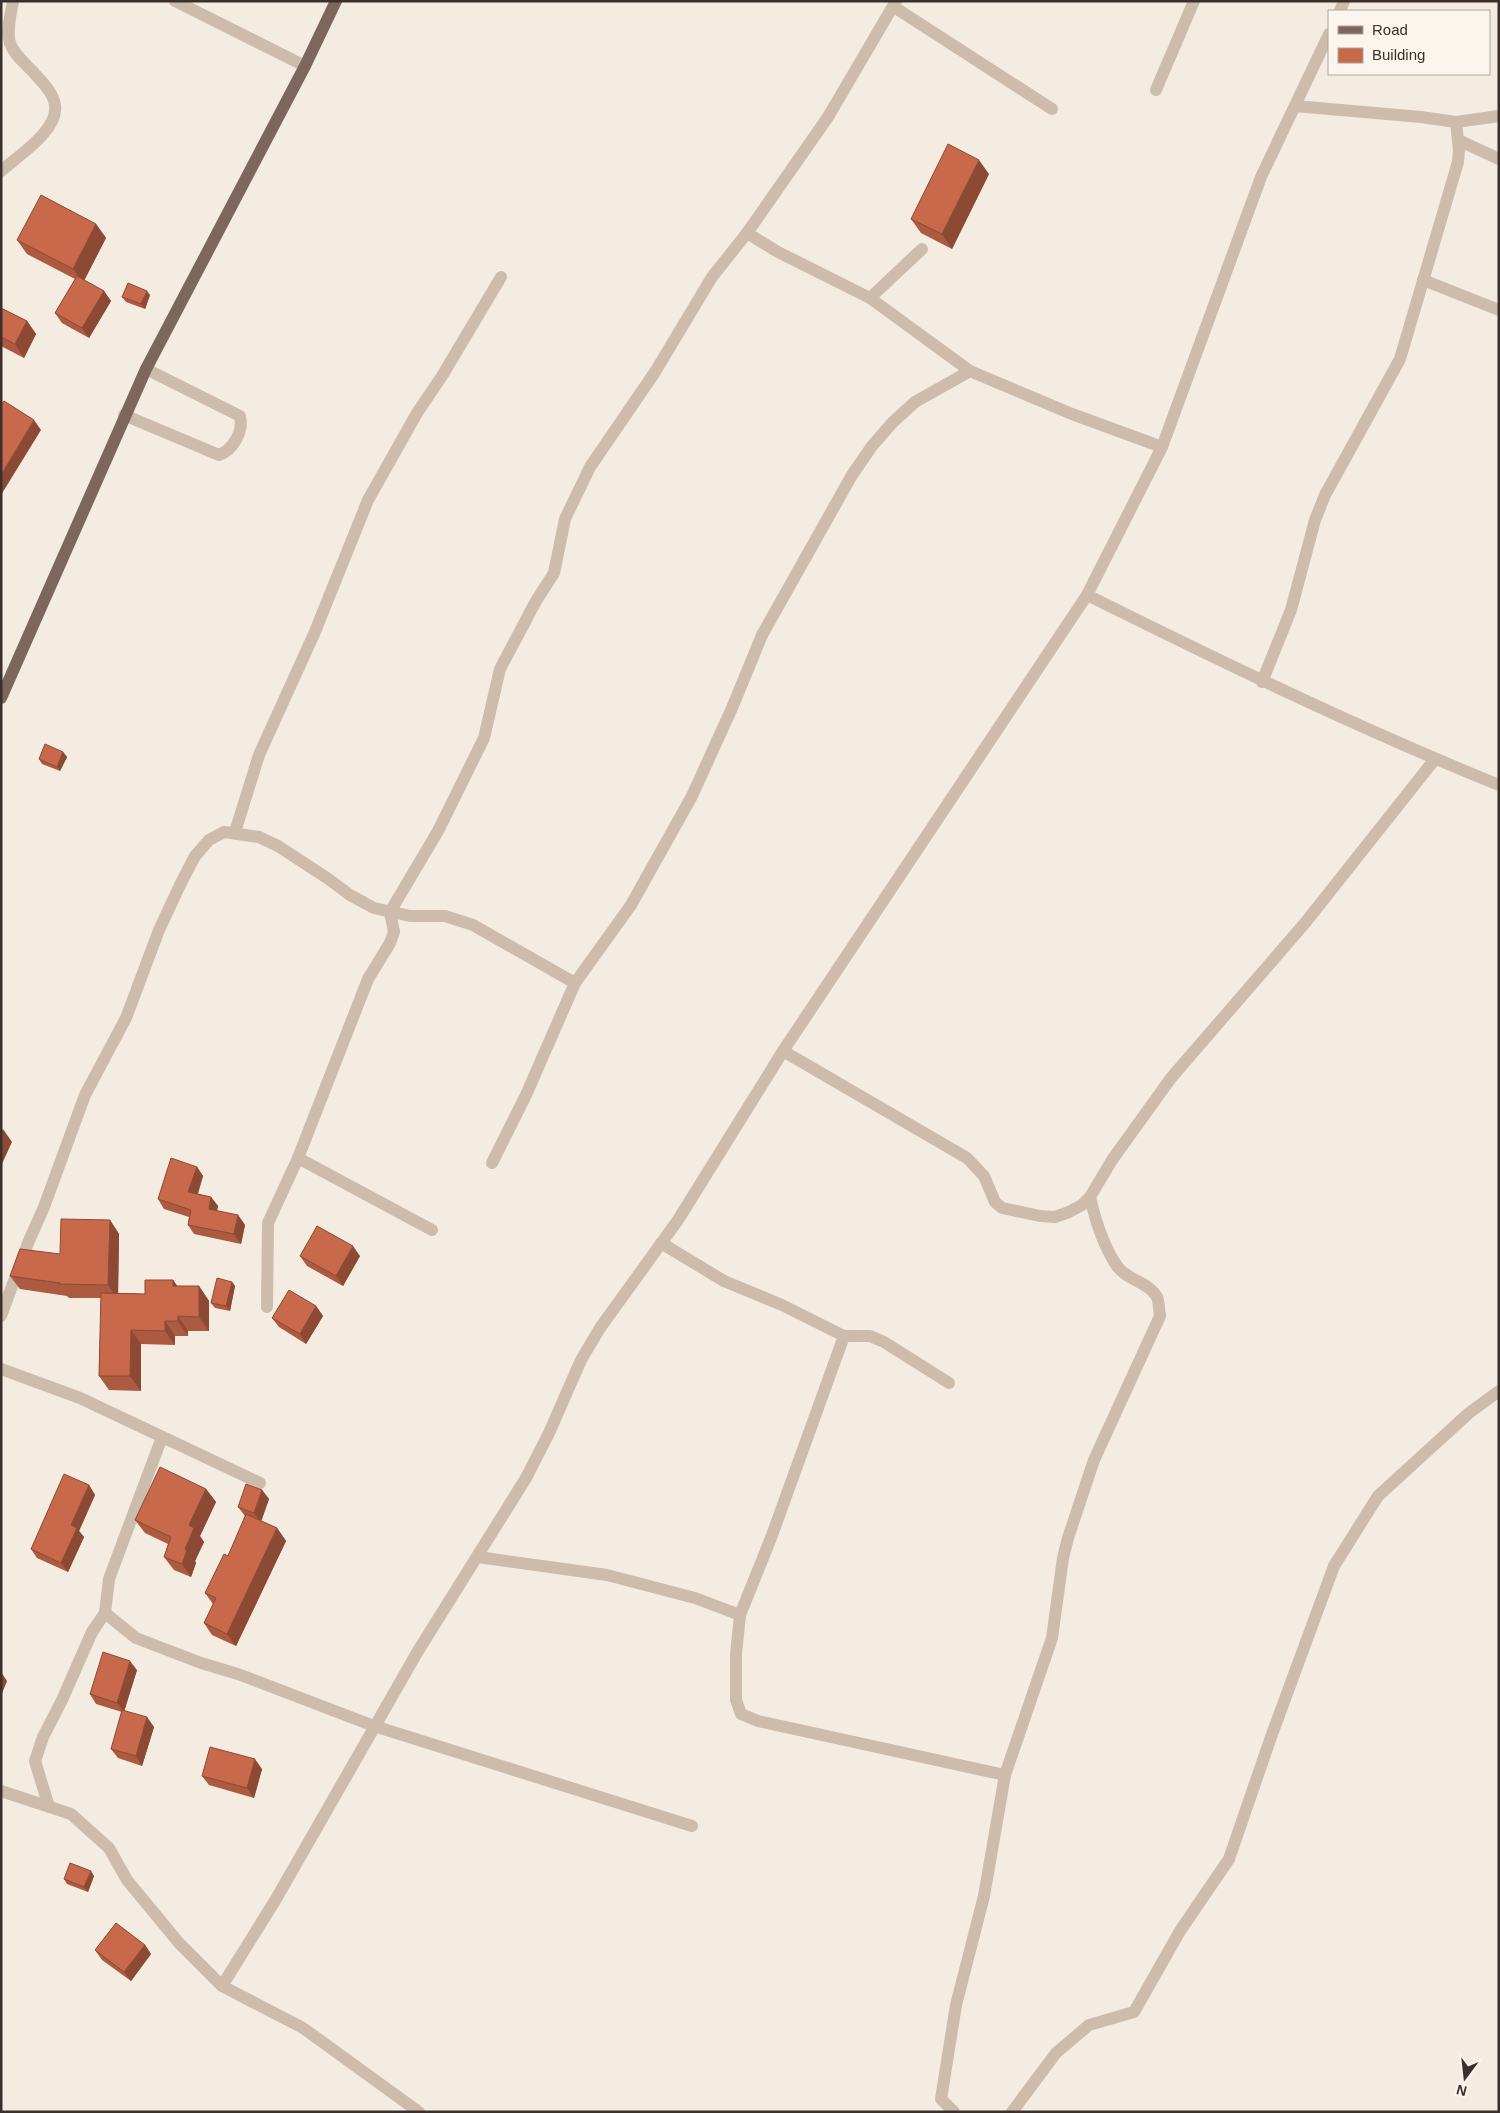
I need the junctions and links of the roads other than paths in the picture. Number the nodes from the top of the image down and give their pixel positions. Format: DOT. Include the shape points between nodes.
graph roads {
  1 [pos="13,1"];
  2 [pos="175,1"];
  3 [pos="336,1"];
  4 [pos="1194,1"];
  5 [pos="895,4"];
  6 [pos="1328,36"];
  7 [pos="305,66"];
  8 [pos="1156,90"];
  9 [pos="1296,106"];
  10 [pos="1052,110"];
  11 [pos="1499,116"];
  12 [pos="1456,122"];
  13 [pos="1458,140"];
  14 [pos="1499,159"];
  15 [pos="1,171"];
  16 [pos="747,233"];
  17 [pos="922,249"];
  18 [pos="501,277"];
  19 [pos="1423,280"];
  20 [pos="870,298"];
  21 [pos="1499,310"];
  22 [pos="146,369"];
  23 [pos="970,370"];
  24 [pos="124,415"];
  25 [pos="1162,447"];
  26 [pos="1087,595"];
  27 [pos="1262,682"];
  28 [pos="1,698"];
  29 [pos="1435,759"];
  30 [pos="1499,785"];
  31 [pos="235,832"];
  32 [pos="390,912"];
  33 [pos="575,983"];
  34 [pos="783,1051"];
  35 [pos="298,1158"];
  36 [pos="492,1163"];
  37 [pos="1090,1197"];
  38 [pos="432,1230"];
  39 [pos="661,1243"];
  40 [pos="267,1307"];
  41 [pos="1,1316"];
  42 [pos="844,1336"];
  43 [pos="1,1369"];
  44 [pos="949,1383"];
  45 [pos="1499,1392"];
  46 [pos="162,1437"];
  47 [pos="260,1484"];
  48 [pos="478,1557"];
  49 [pos="105,1613"];
  50 [pos="740,1615"];
  51 [pos="374,1726"];
  52 [pos="1005,1774"];
  53 [pos="1,1791"];
  54 [pos="49,1807"];
  55 [pos="692,1826"];
  56 [pos="222,1986"];
  57 [pos="419,2112"];
  58 [pos="954,2112"];
  59 [pos="1012,2112"];
  1 -- 15 [label="street" via="10,42 15,53 50,92 55,111 49,128 42,136"];
  2 -- 7 [label="street"];
  3 -- 7 [label="main road"];
  4 -- 8 [label="street"];
  5 -- 10 [label="street"];
  5 -- 16 [label="street" via="828,117"];
  6 -- 9 [label="street"];
  7 -- 22 [label="main road"];
  9 -- 12 [label="street"];
  9 -- 25 [label="street" via="1262,177"];
  11 -- 12 [label="street"];
  12 -- 13 [label="street"];
  13 -- 14 [label="street"];
  13 -- 19 [label="street" via="1458,162"];
  16 -- 20 [label="street"];
  16 -- 32 [label="street" via="712,277 655,372 590,467 565,519 554,573 500,669 484,738 438,831"];
  17 -- 20 [label="street"];
  18 -- 31 [label="street" via="368,500 314,634 259,755"];
  19 -- 21 [label="street"];
  19 -- 27 [label="street" via="1395,372 1325,496 1315,520 1291,610"];
  20 -- 23 [label="street"];
  22 -- 24 [label="main road"];
  22 -- 24 [label="street" via="240,416 238,434 231,447 218,455"];
  23 -- 25 [label="street" via="1072,414"];
  23 -- 33 [label="street" via="915,402 878,440 852,475 762,635 692,796 631,905"];
  24 -- 28 [label="main road"];
  25 -- 26 [label="street"];
  26 -- 27 [label="street"];
  26 -- 34 [label="street"];
  27 -- 29 [label="street"];
  29 -- 30 [label="street"];
  29 -- 37 [label="street" via="1305,923 1171,1078 1112,1160"];
  31 -- 32 [label="street" via="259,837 278,846 350,895 374,908"];
  31 -- 41 [label="street" via="224,832 209,840 195,856 181,883 159,930 126,1018 85,1095"];
  32 -- 33 [label="street" via="422,918 445,916 473,925"];
  32 -- 35 [label="street" via="394,932 368,979"];
  33 -- 36 [label="street"];
  34 -- 37 [label="street" via="966,1158 984,1176 995,1202 1002,1208 1055,1217 1075,1209"];
  34 -- 39 [label="street"];
  35 -- 38 [label="street"];
  35 -- 40 [label="street" via="268,1223"];
  37 -- 52 [label="street" via="1095,1219 1118,1266 1128,1277 1154,1293 1160,1316 1085,1483 1063,1558 1052,1638"];
  39 -- 42 [label="street" via="724,1282 782,1305"];
  39 -- 48 [label="street" via="581,1360 526,1478"];
  42 -- 44 [label="street" via="870,1336"];
  42 -- 50 [label="street"];
  43 -- 46 [label="street" via="80,1398"];
  45 -- 59 [label="street" via="1469,1413 1378,1496 1334,1566 1229,1859 1180,1931 1134,2012 1089,2024 1056,2053"];
  46 -- 47 [label="street"];
  46 -- 49 [label="street" via="109,1580"];
  48 -- 50 [label="street" via="607,1574 695,1598"];
  48 -- 51 [label="street"];
  49 -- 51 [label="street" via="136,1638"];
  49 -- 54 [label="street" via="92,1632 43,1737 36,1761"];
  50 -- 52 [label="street" via="736,1700 741,1714 758,1722"];
  51 -- 55 [label="street"];
  51 -- 56 [label="street"];
  52 -- 58 [label="street" via="984,1896 956,2005 942,2089 941,2099"];
  53 -- 54 [label="street"];
  54 -- 56 [label="street" via="71,1814 109,1848 127,1880 178,1944"];
  56 -- 57 [label="street" via="303,2028"];
}
